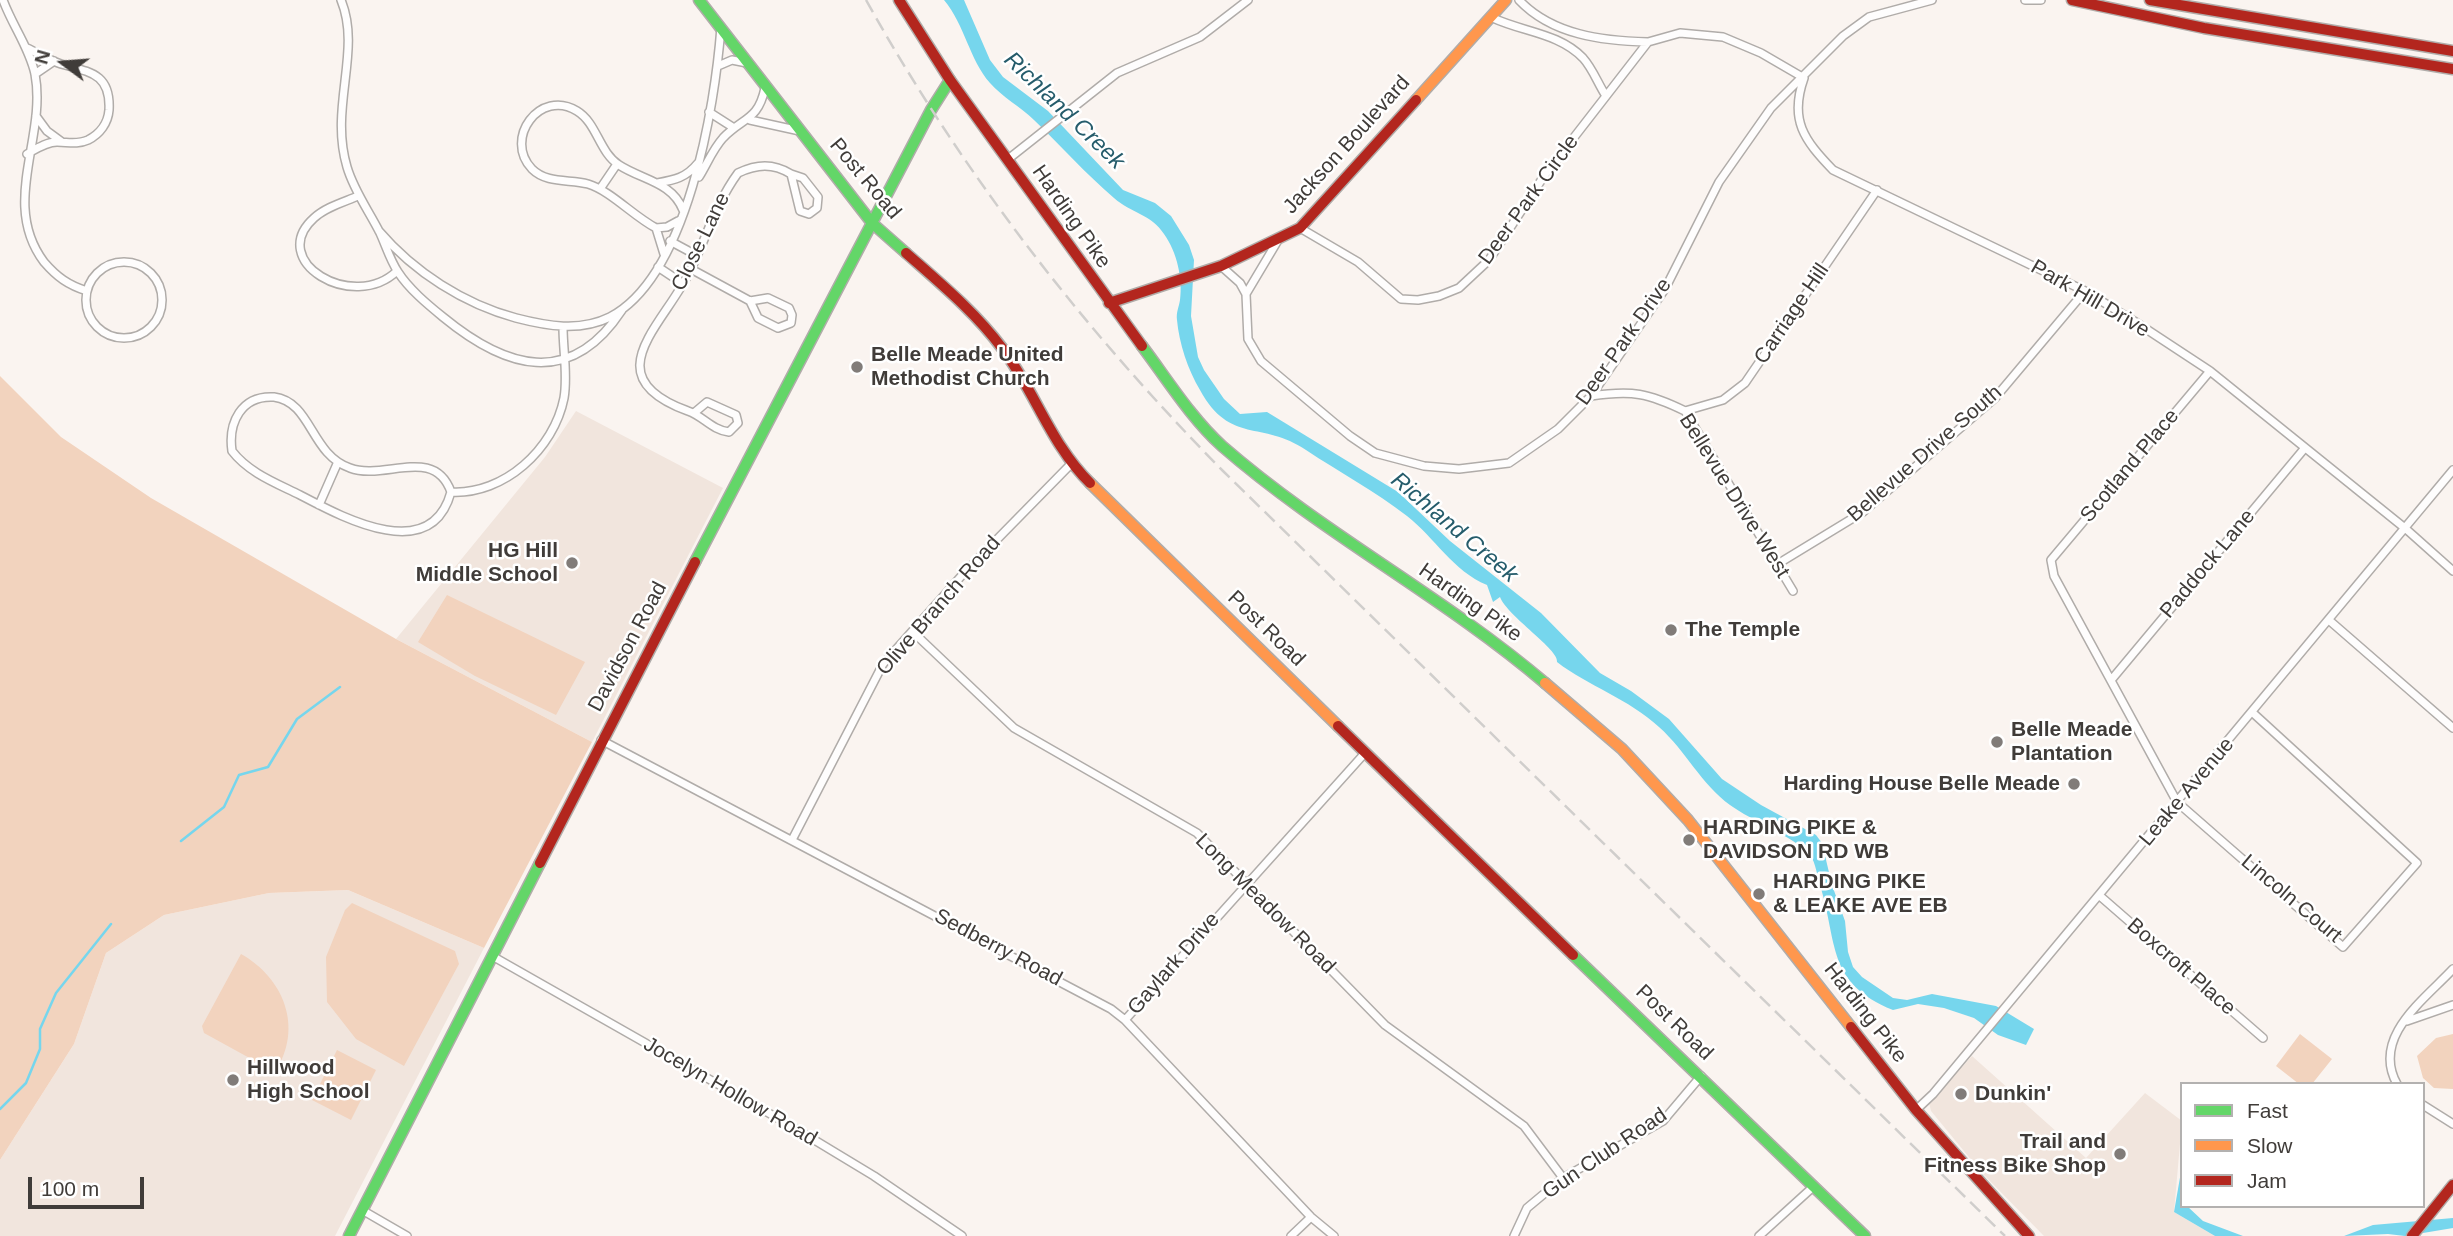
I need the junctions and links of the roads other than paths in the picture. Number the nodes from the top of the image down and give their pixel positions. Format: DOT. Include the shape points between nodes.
graph roads {
  1 [pos="2,0"];
  2 [pos="341,0"];
  3 [pos="699,0"];
  4 [pos="899,0"];
  5 [pos="1248,0"];
  6 [pos="1506,0"];
  7 [pos="1519,0"];
  8 [pos="1932,0"];
  9 [pos="2025,0"];
  10 [pos="2040,0"];
  11 [pos="2072,0"];
  12 [pos="2150,0"];
  13 [pos="1493,18"];
  14 [pos="721,27"];
  15 [pos="1648,42"];
  16 [pos="2423,45"];
  17 [pos="27,48"];
  18 [pos="2453,51"];
  19 [pos="54,61"];
  20 [pos="747,63"];
  21 [pos="2420,63"];
  22 [pos="718,65"];
  23 [pos="2453,69"];
  24 [pos="35,74"];
  25 [pos="1804,78"];
  26 [pos="950,80"];
  27 [pos="765,88"];
  28 [pos="1606,96"];
  29 [pos="709,112"];
  30 [pos="36,115"];
  31 [pos="750,120"];
  32 [pos="734,128"];
  33 [pos="800,131"];
  34 [pos="62,143"];
  35 [pos="27,154"];
  36 [pos="702,159"];
  37 [pos="1007,160"];
  38 [pos="617,164"];
  39 [pos="791,174"];
  40 [pos="656,183"];
  41 [pos="600,189"];
  42 [pos="1877,190"];
  43 [pos="691,191"];
  44 [pos="358,196"];
  45 [pos="683,211"];
  46 [pos="678,221"];
  47 [pos="872,223"];
  48 [pos="656,228"];
  49 [pos="1300,228"];
  50 [pos="379,231"];
  51 [pos="670,241"];
  52 [pos="1277,242"];
  53 [pos="664,254"];
  54 [pos="696,255"];
  55 [pos="1221,266"];
  56 [pos="658,267"];
  57 [pos="691,270"];
  58 [pos="397,271"];
  59 [pos="682,283"];
  60 [pos="87,291"];
  61 [pos="2085,291"];
  62 [pos="1246,294"];
  63 [pos="750,301"];
  64 [pos="1109,303"];
  65 [pos="625,306"];
  66 [pos="563,327"];
  67 [pos="563,360"];
  68 [pos="2210,371"];
  69 [pos="1591,396"];
  70 [pos="1685,411"];
  71 [pos="694,413"];
  72 [pos="2304,449"];
  73 [pos="337,464"];
  74 [pos="1071,464"];
  75 [pos="2453,470"];
  76 [pos="451,492"];
  77 [pos="319,505"];
  78 [pos="2406,529"];
  79 [pos="1776,565"];
  80 [pos="2453,571"];
  81 [pos="1793,591"];
  82 [pos="2330,621"];
  83 [pos="913,632"];
  84 [pos="2112,679"];
  85 [pos="2253,713"];
  86 [pos="2453,728"];
  87 [pos="601,740"];
  88 [pos="1365,753"];
  89 [pos="2178,802"];
  90 [pos="792,840"];
  91 [pos="1245,883"];
  92 [pos="2100,896"];
  93 [pos="494,957"];
  94 [pos="2453,969"];
  95 [pos="2453,1005"];
  96 [pos="1125,1020"];
  97 [pos="2404,1022"];
  98 [pos="2263,1038"];
  99 [pos="1701,1076"];
  100 [pos="2397,1082"];
  101 [pos="2425,1106"];
  102 [pos="1916,1110"];
  103 [pos="2453,1124"];
  104 [pos="1563,1178"];
  105 [pos="2453,1185"];
  106 [pos="1813,1186"];
  107 [pos="362,1210"];
  108 [pos="1311,1217"];
  109 [pos="349,1236"];
  110 [pos="407,1236"];
  111 [pos="962,1236"];
  112 [pos="1291,1236"];
  113 [pos="1334,1236"];
  114 [pos="1514,1236"];
  115 [pos="1759,1236"];
  116 [pos="1865,1236"];
  117 [pos="2029,1236"];
  118 [pos="2412,1236"];
  1 -- 17 [label="street"];
  2 -- 44 [label="street" via="349,44 339,139"];
  3 -- 14 [label="street, Post Road"];
  4 -- 26 [label="street, Harding Pike"];
  5 -- 37 [label="street" via="1200,37 1117,74"];
  6 -- 13 [label="street, Jackson Boulevard"];
  7 -- 15 [label="street" via="1543,18 1590,38"];
  8 -- 25 [label="street, Deer Park Drive" via="1869,17 1843,36"];
  9 -- 10 [label="street"];
  11 -- 21 [label="street"];
  12 -- 16 [label="street"];
  13 -- 28 [label="street" via="1542,33 1577,53"];
  13 -- 49 [label="street, Jackson Boulevard"];
  14 -- 20 [label="street, Post Road"];
  14 -- 22 [label="street"];
  15 -- 25 [label="street" via="1680,33 1723,37"];
  15 -- 28 [label="street, Deer Park Circle"];
  16 -- 18 [label="street"];
  16 -- 21 [label="street"];
  17 -- 19 [label="street"];
  17 -- 24 [label="street"];
  19 -- 24 [label="street"];
  19 -- 34 [label="street" via="96,75 109,101 100,131 80,143"];
  20 -- 22 [label="street" via="732,60"];
  20 -- 27 [label="street, Post Road"];
  21 -- 23 [label="street"];
  22 -- 29 [label="street"];
  24 -- 30 [label="street"];
  25 -- 42 [label="street, Park Hill Drive" via="1796,99 1800,123 1813,149 1833,170"];
  25 -- 69 [label="street, Deer Park Drive" via="1771,108 1744,143 1665,289"];
  26 -- 37 [label="street, Harding Pike"];
  26 -- 47 [label="street, Davidson Road"];
  27 -- 31 [label="street"];
  27 -- 33 [label="street, Post Road"];
  28 -- 49 [label="street, Deer Park Circle" via="1544,176 1489,260 1459,288 1418,300 1401,299 1358,262"];
  29 -- 32 [label="street"];
  29 -- 36 [label="street"];
  30 -- 34 [label="street"];
  30 -- 35 [label="street"];
  31 -- 32 [label="street"];
  31 -- 33 [label="street"];
  32 -- 43 [label="street" via="717,145"];
  33 -- 47 [label="street, Post Road"];
  34 -- 35 [label="street" via="43,145"];
  35 -- 60 [label="street" via="21,191 31,241 68,285"];
  36 -- 40 [label="street" via="690,173"];
  36 -- 43 [label="street"];
  37 -- 64 [label="street, Harding Pike"];
  38 -- 40 [label="street"];
  38 -- 41 [label="street"];
  38 -- 41 [label="street" via="584,116 569,107 544,108 526,123 522,149 533,170 544,177"];
  39 -- 39 [label="street, Close Lane" via="800,211 809,214 817,208 818,197 803,178"];
  39 -- 54 [label="street, Close Lane" via="759,165 738,173"];
  40 -- 45 [label="street" via="678,199"];
  41 -- 48 [label="street"];
  42 -- 61 [label="street, Park Hill Drive"];
  42 -- 70 [label="street, Carriage Hill" via="1745,383 1723,400"];
  43 -- 45 [label="street"];
  44 -- 50 [label="street"];
  44 -- 58 [label="street" via="320,213 307,225 301,246 306,264 328,281 354,287 382,284"];
  45 -- 46 [label="street"];
  46 -- 48 [label="street"];
  46 -- 51 [label="street"];
  47 -- 74 [label="street, Post Road" via="966,306 1003,349"];
  47 -- 87 [label="street, Davidson Road"];
  48 -- 53 [label="street"];
  49 -- 52 [label="street, Jackson Boulevard"];
  50 -- 58 [label="street"];
  50 -- 66 [label="street" via="409,260 463,299 507,316"];
  51 -- 53 [label="street"];
  51 -- 54 [label="street"];
  52 -- 55 [label="street, Jackson Boulevard"];
  52 -- 62 [label="street"];
  53 -- 56 [label="street"];
  54 -- 57 [label="street, Close Lane"];
  55 -- 62 [label="street"];
  55 -- 64 [label="street, Jackson Boulevard"];
  56 -- 59 [label="street"];
  56 -- 65 [label="street"];
  57 -- 59 [label="street, Close Lane"];
  57 -- 63 [label="street"];
  58 -- 67 [label="street" via="429,306 491,352 520,360"];
  59 -- 71 [label="street, Close Lane" via="642,348 639,363 642,380 654,394"];
  60 -- 60 [label="street" via="88,316 111,337 144,333 162,307 155,275 132,262 102,268"];
  61 -- 68 [label="street, Park Hill Drive"];
  61 -- 79 [label="street, Bellevue Drive South" via="1995,398 1863,512"];
  62 -- 69 [label="street, Deer Park Drive" via="1248,339 1261,361 1350,436 1376,453 1405,463 1460,469 1509,463 1558,429"];
  63 -- 63 [label="street" via="758,318 778,328 791,323 789,308 768,298"];
  64 -- 102 [label="street, Harding Pike" via="1190,410 1229,451 1314,519 1499,646 1622,749 1688,820"];
  65 -- 66 [label="street" via="601,320"];
  65 -- 67 [label="street" via="603,334"];
  66 -- 67 [label="street"];
  67 -- 76 [label="street" via="563,401 540,448 520,469 497,483"];
  68 -- 72 [label="street, Park Hill Drive"];
  68 -- 84 [label="street, Scotland Place" via="2051,560 2054,576"];
  69 -- 70 [label="street, Bellevue Drive West" via="1626,391 1659,398"];
  70 -- 79 [label="street, Bellevue Drive West"];
  71 -- 71 [label="street, Close Lane" via="720,431 729,432 738,424 736,415 714,403 707,402"];
  72 -- 78 [label="street, Park Hill Drive"];
  72 -- 84 [label="street, Paddock Lane"];
  73 -- 76 [label="street" via="375,472 431,468 445,478"];
  73 -- 77 [label="street"];
  73 -- 77 [label="street" via="287,400 257,398 235,418 230,439 238,459"];
  74 -- 83 [label="street, Olive Branch Road"];
  74 -- 88 [label="street, Post Road"];
  75 -- 78 [label="street, Leake Avenue"];
  76 -- 77 [label="street" via="437,520 405,530 361,526"];
  78 -- 80 [label="street, Park Hill Drive"];
  78 -- 82 [label="street, Leake Avenue"];
  79 -- 81 [label="street, Bellevue Drive West"];
  82 -- 85 [label="street, Leake Avenue"];
  82 -- 86 [label="street"];
  83 -- 90 [label="street, Olive Branch Road" via="883,664"];
  83 -- 91 [label="street, Long Meadow Road" via="1014,727 1197,833"];
  84 -- 89 [label="street"];
  85 -- 89 [label="street, Leake Avenue"];
  85 -- 89 [label="street, Lincoln Court" via="2417,863 2343,947"];
  87 -- 90 [label="street, Sedberry Road"];
  87 -- 93 [label="street, Davidson Road"];
  88 -- 91 [label="street, Gaylark Drive"];
  88 -- 99 [label="street, Post Road"];
  89 -- 92 [label="street, Leake Avenue"];
  90 -- 96 [label="street, Sedberry Road"];
  91 -- 96 [label="street, Gaylark Drive"];
  91 -- 104 [label="street, Long Meadow Road" via="1385,1025 1524,1126"];
  92 -- 98 [label="street, Boxcroft Place"];
  92 -- 102 [label="street, Leake Avenue"];
  93 -- 107 [label="street, Davidson Road"];
  93 -- 111 [label="street, Jocelyn Hollow Road" via="788,1124"];
  94 -- 97 [label="street"];
  95 -- 97 [label="street"];
  96 -- 108 [label="street, Sedberry Road"];
  97 -- 100 [label="street" via="2389,1051 2389,1068"];
  99 -- 104 [label="street, Gun Club Road" via="1663,1121"];
  99 -- 106 [label="street, Post Road"];
  101 -- 103 [label="street"];
  102 -- 117 [label="street, Harding Pike"];
  104 -- 114 [label="street, Gun Club Road" via="1527,1208"];
  105 -- 118 [label="street"];
  106 -- 115 [label="street"];
  106 -- 116 [label="street, Post Road"];
  107 -- 109 [label="street, Davidson Road"];
  107 -- 110 [label="street"];
  108 -- 112 [label="street"];
  108 -- 113 [label="street, Sedberry Road"];
}
